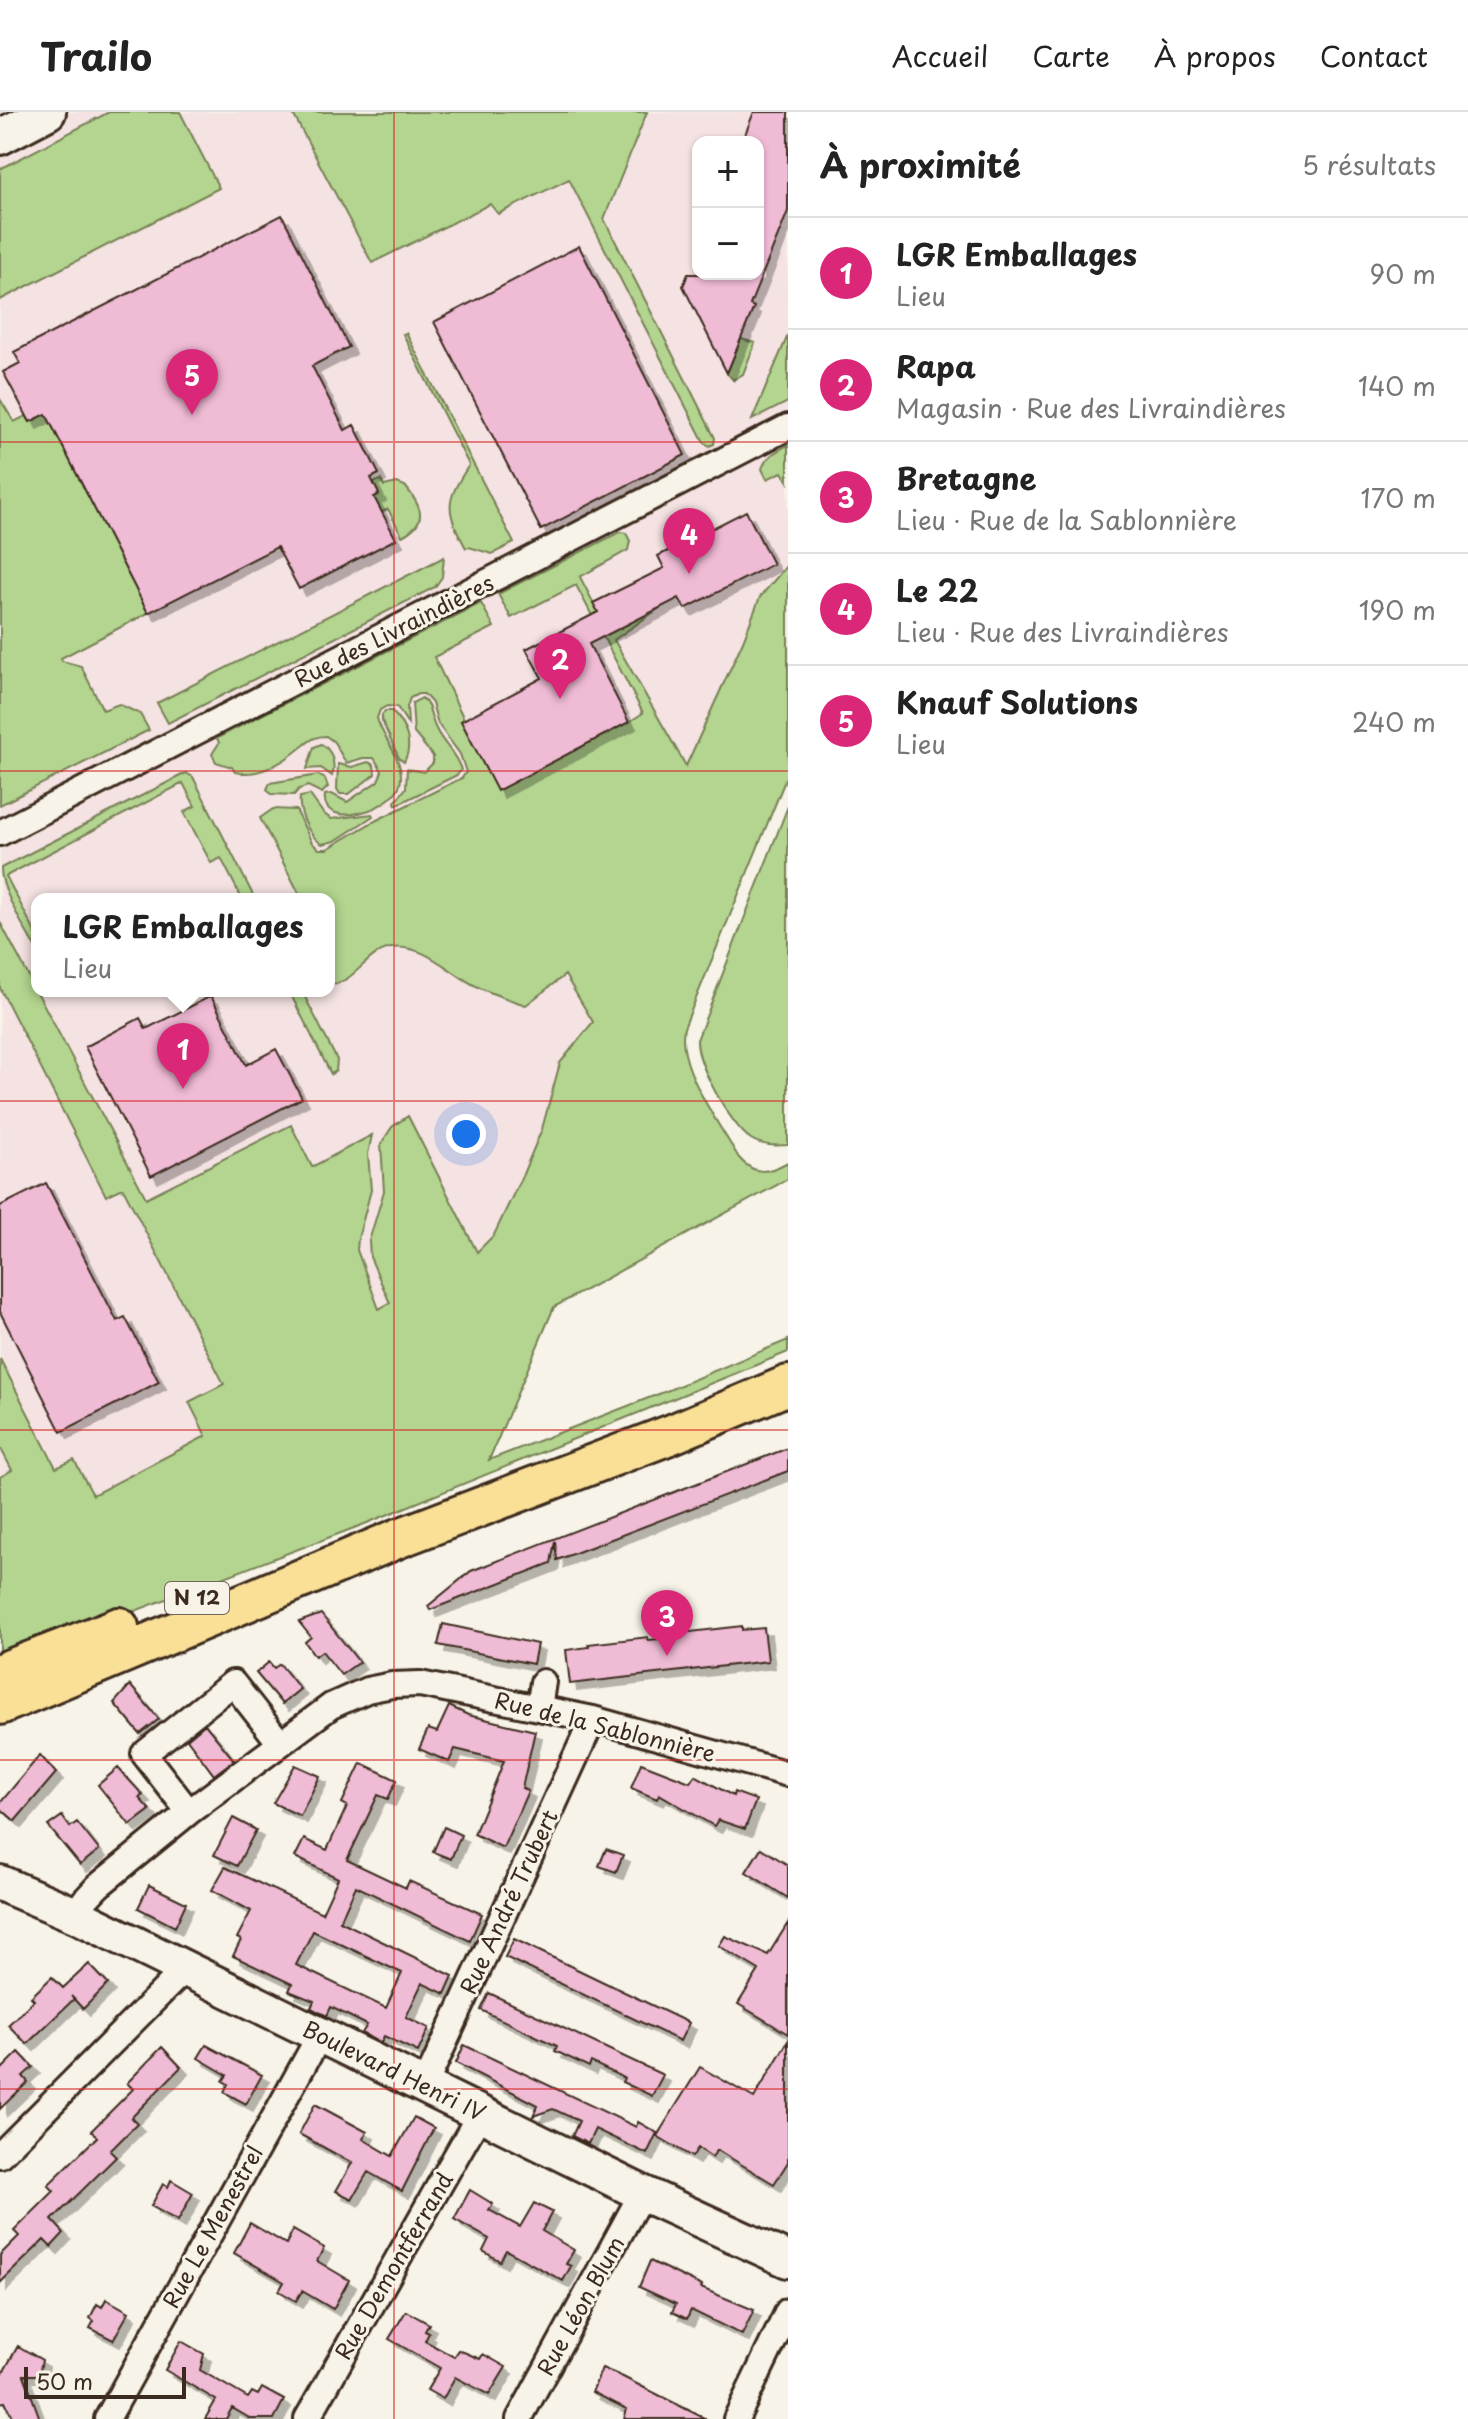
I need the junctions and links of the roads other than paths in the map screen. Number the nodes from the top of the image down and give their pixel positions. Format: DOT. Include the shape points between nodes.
graph roads {
  1 [pos="48,112"];
  2 [pos="0,137"];
  3 [pos="788,427"];
  4 [pos="0,833"];
  5 [pos="788,1385"];
  6 [pos="399,1538"];
  7 [pos="130,1649"];
  8 [pos="0,1673"];
  9 [pos="543,1682"];
  10 [pos="0,1705"];
  11 [pos="539,1708"];
  12 [pos="0,1715"];
  13 [pos="593,1719"];
  14 [pos="280,1743"];
  15 [pos="788,1774"];
  16 [pos="189,1812"];
  17 [pos="0,1883"];
  18 [pos="78,1916"];
  19 [pos="185,1969"];
  20 [pos="320,2035"];
  21 [pos="425,2085"];
  22 [pos="481,2112"];
  23 [pos="0,2155"];
  24 [pos="642,2193"];
  25 [pos="788,2260"];
  26 [pos="788,2311"];
  27 [pos="523,2418"];
  28 [pos="107,2419"];
  29 [pos="307,2419"];
  30 [pos="736,2419"];
  1 -- 2 [label="street"];
  3 -- 4 [label="street, Rue des Livraindières"];
  5 -- 6 [label="main road, N 12"];
  6 -- 7 [label="main road, N 12"];
  6 -- 8 [label="main road, N 12" via="208,1594"];
  7 -- 10 [label="main road, N 12"];
  7 -- 12 [label="main road, N 12" via="104,1672"];
  9 -- 11 [label="street"];
  11 -- 13 [label="street, Rue de la Sablonnière"];
  11 -- 14 [label="street, Rue de la Sablonnière" via="420,1684 392,1685 331,1706"];
  13 -- 15 [label="street, Rue de la Sablonnière"];
  13 -- 21 [label="street, Rue André Trubert"];
  14 -- 16 [label="street, Rue de la Sablonnière"];
  14 -- 16 [label="street" via="233,1683 144,1754"];
  16 -- 18 [label="street, Rue de la Sablonnière" via="98,1886"];
  17 -- 18 [label="street, Boulevard Henri IV"];
  18 -- 19 [label="street, Boulevard Henri IV"];
  19 -- 20 [label="street, Boulevard Henri IV"];
  19 -- 23 [label="street"];
  20 -- 21 [label="street, Boulevard Henri IV"];
  20 -- 28 [label="street, Rue Le Menestrel"];
  21 -- 22 [label="street, Boulevard Henri IV"];
  22 -- 24 [label="street, Boulevard Henri IV"];
  22 -- 29 [label="street, Rue Demontferrand"];
  24 -- 25 [label="street, Boulevard Henri IV"];
  24 -- 27 [label="street, Rue Léon Blum"];
  26 -- 30 [label="street"];
}
